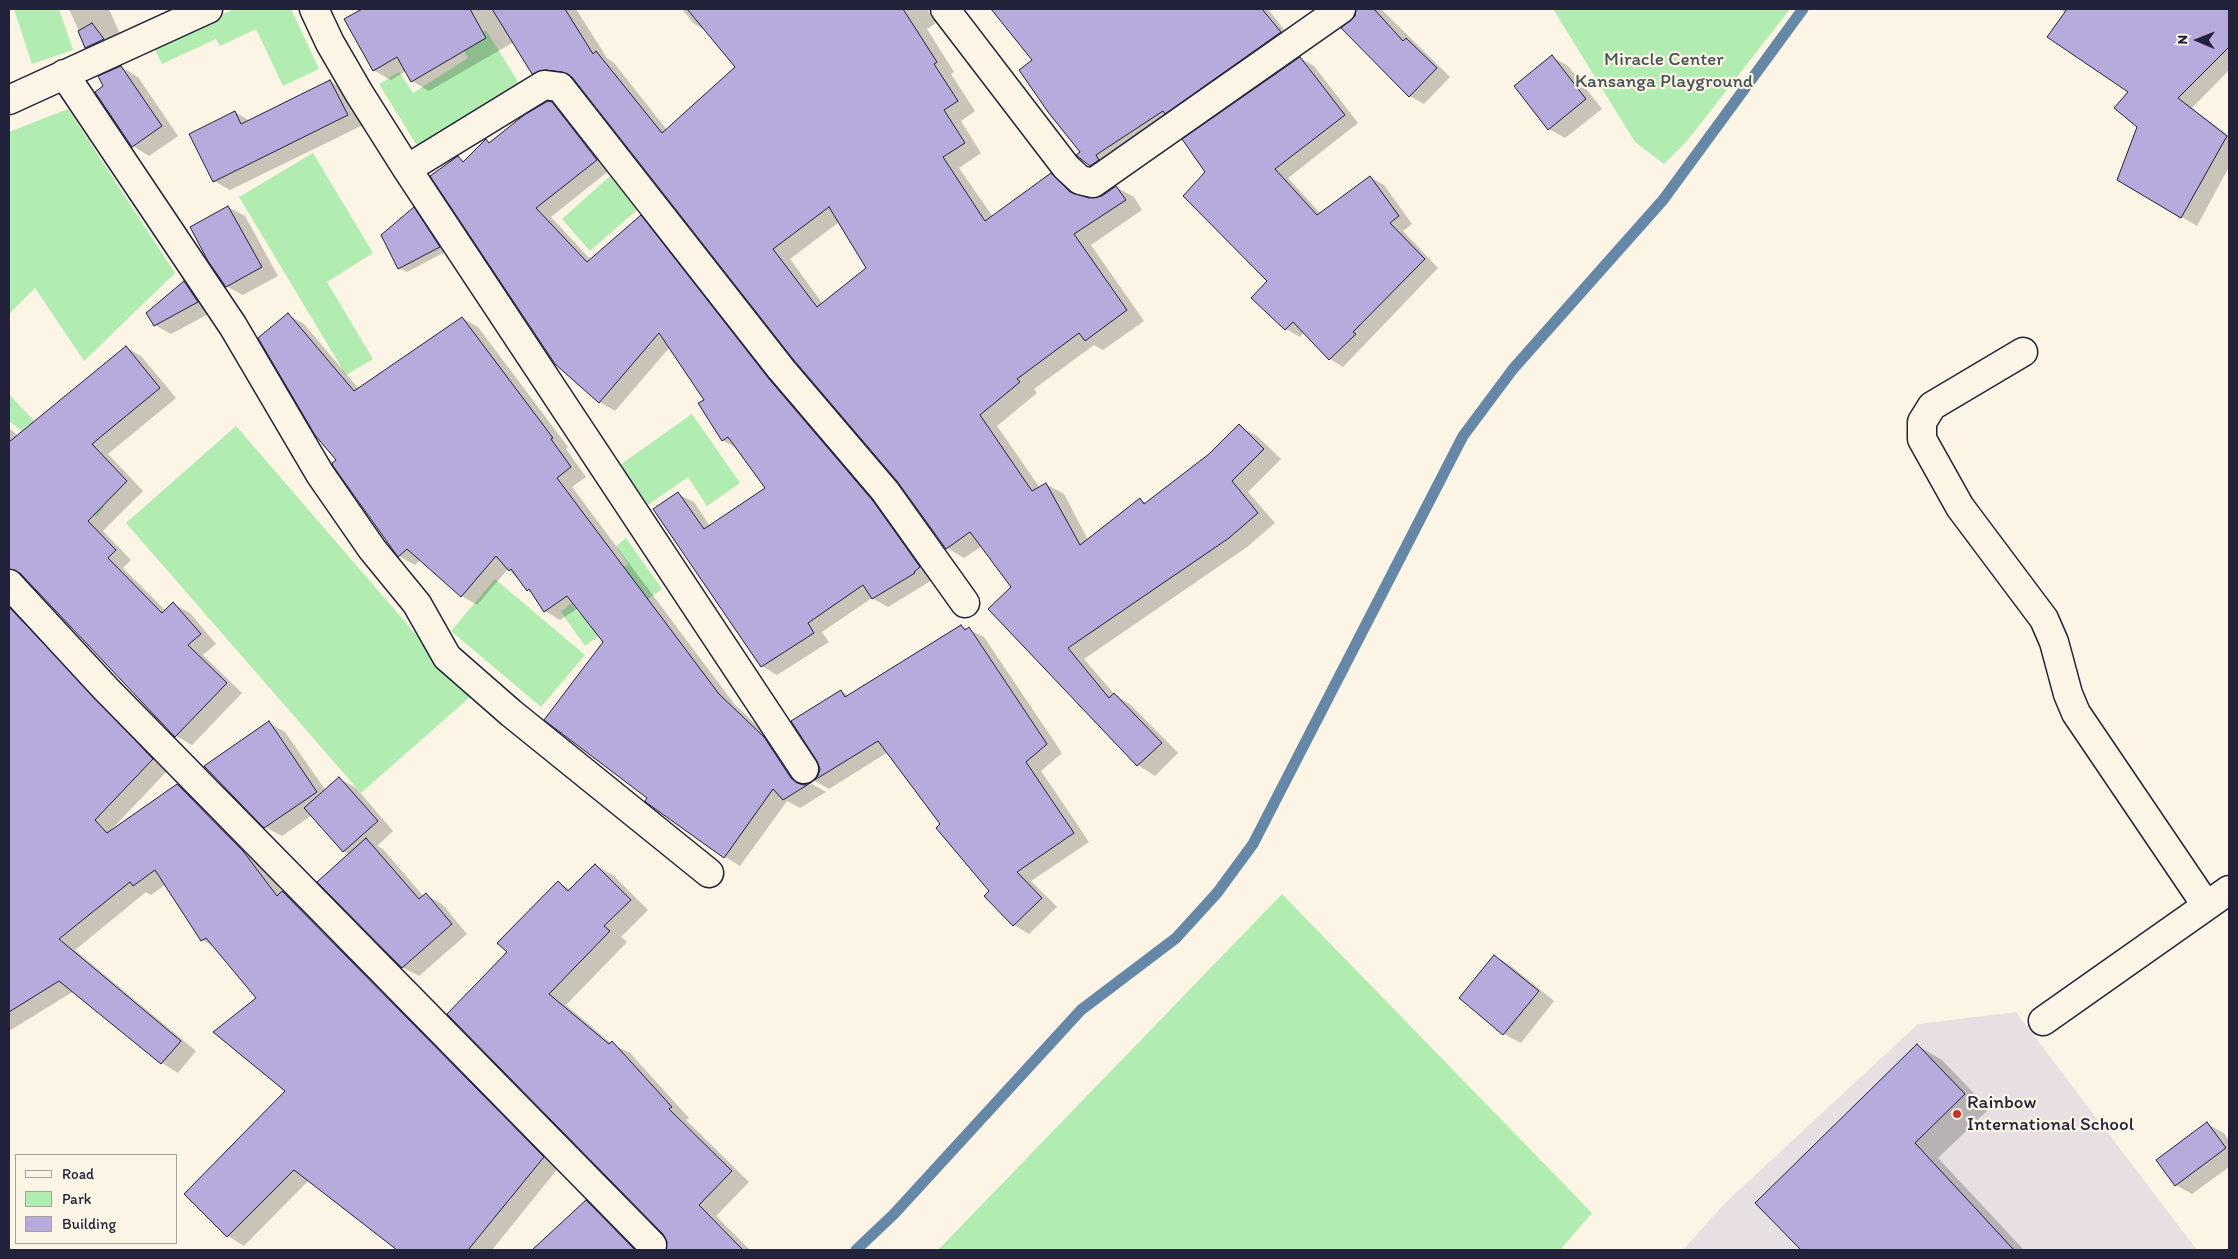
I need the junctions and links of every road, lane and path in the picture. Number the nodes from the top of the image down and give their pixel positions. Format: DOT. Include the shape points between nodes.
graph roads {
  1 [pos="208,9"];
  2 [pos="314,9"];
  3 [pos="945,9"];
  4 [pos="1341,9"];
  5 [pos="64,74"];
  6 [pos="9,100"];
  7 [pos="406,169"];
  8 [pos="2023,352"];
  9 [pos="9,584"];
  10 [pos="965,603"];
  11 [pos="804,769"];
  12 [pos="709,874"];
  13 [pos="2229,890"];
  14 [pos="2206,906"];
  15 [pos="2043,1021"];
  16 [pos="652,1245"];
  1 -- 5 [label="street"];
  2 -- 7 [label="street" via="354,85"];
  3 -- 4 [label="street" via="1066,167 1080,180 1093,183"];
  5 -- 6 [label="street"];
  5 -- 12 [label="street" via="233,326 320,474 372,549 417,604 447,657"];
  7 -- 10 [label="street" via="544,85 560,87 781,369 885,491"];
  7 -- 11 [label="street"];
  8 -- 14 [label="street" via="1932,406 1922,422 1922,439 1960,507 2044,619 2076,713"];
  9 -- 16 [label="street" via="106,689"];
  13 -- 14 [label="street"];
  14 -- 15 [label="street"];
}
